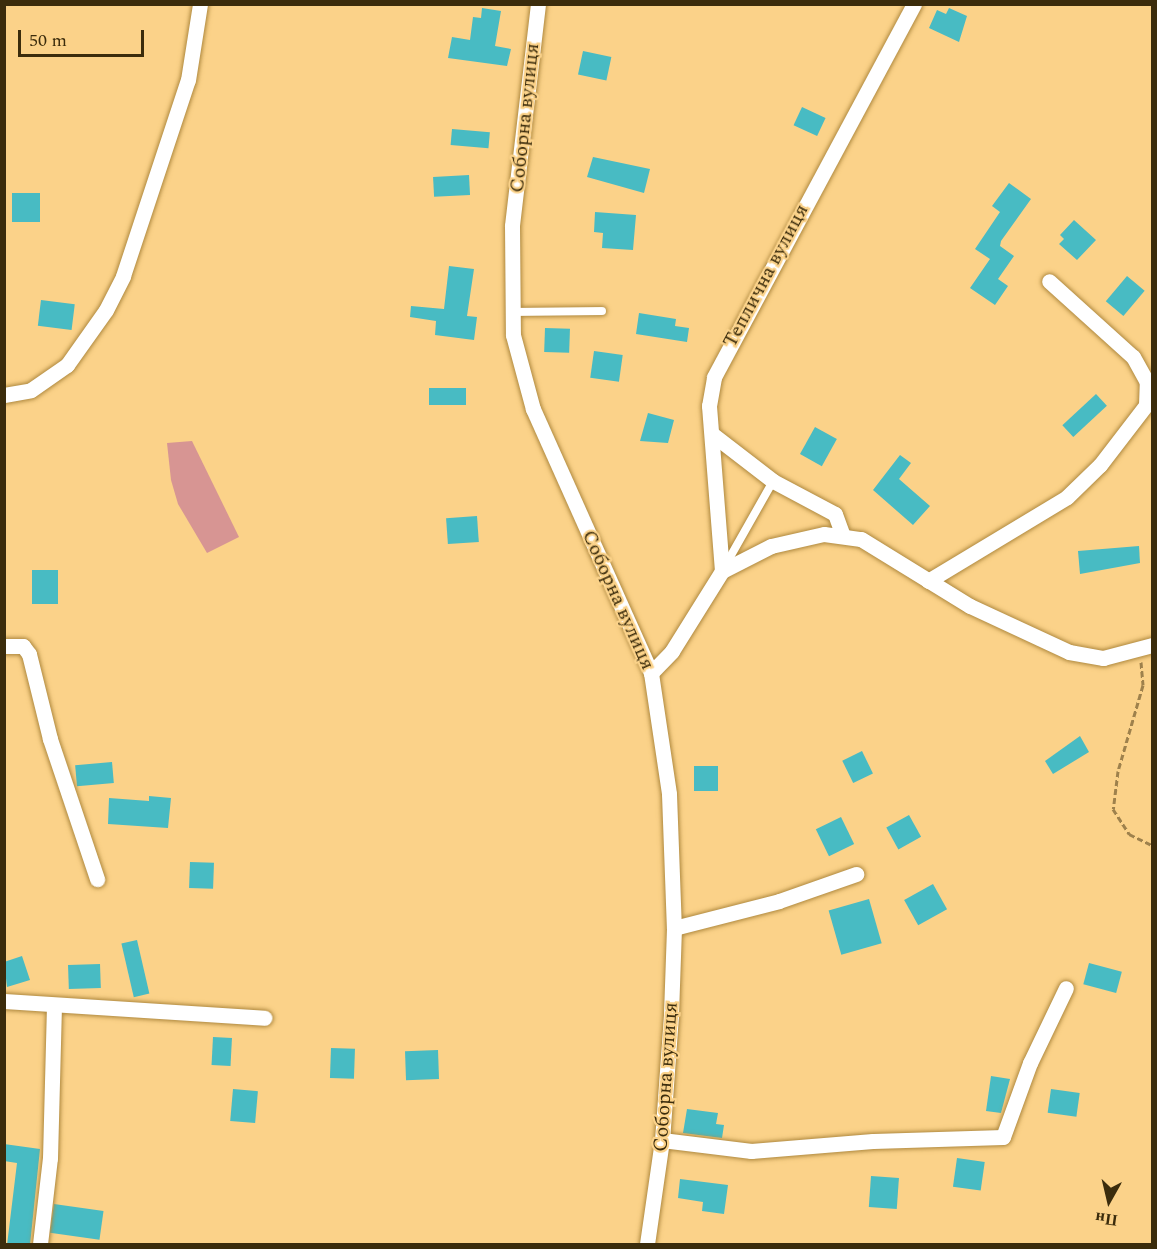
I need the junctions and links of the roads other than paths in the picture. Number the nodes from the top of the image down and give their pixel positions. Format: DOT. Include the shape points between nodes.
graph roads {
  1 [pos="200,4"];
  2 [pos="538,4"];
  3 [pos="914,4"];
  4 [pos="1049,281"];
  5 [pos="602,311"];
  6 [pos="511,312"];
  7 [pos="4,395"];
  8 [pos="712,435"];
  9 [pos="773,481"];
  10 [pos="842,533"];
  11 [pos="722,572"];
  12 [pos="928,581"];
  13 [pos="4,646"];
  14 [pos="1146,648"];
  15 [pos="651,673"];
  16 [pos="856,874"];
  17 [pos="98,879"];
  18 [pos="674,927"];
  19 [pos="1066,988"];
  20 [pos="4,1001"];
  21 [pos="54,1006"];
  22 [pos="264,1018"];
  23 [pos="662,1140"];
  24 [pos="40,1245"];
  25 [pos="647,1245"];
  1 -- 7 [label="street" via="188,80 114,293 84,346 67,364 31,390"];
  2 -- 6 [label="street, Соборна вулиця" via="513,226"];
  3 -- 8 [label="street, Теплична вулиця" via="723,357 711,389"];
  4 -- 12 [label="street" via="1133,357 1148,382 1146,405 1100,465 1067,497"];
  5 -- 6 [label="lane"];
  6 -- 15 [label="street, Соборна вулиця" via="517,359 533,409"];
  8 -- 9 [label="street"];
  8 -- 11 [label="street, Теплична вулиця"];
  9 -- 10 [label="street" via="835,514"];
  9 -- 11 [label="lane"];
  10 -- 11 [label="street" via="771,546"];
  10 -- 12 [label="street" via="869,543"];
  11 -- 15 [label="street" via="672,651"];
  12 -- 14 [label="street" via="1002,623 1069,652 1103,658"];
  13 -- 17 [label="street" via="24,646 29,654 50,739"];
  15 -- 18 [label="street, Соборна вулиця" via="669,795"];
  16 -- 18 [label="street" via="779,902"];
  18 -- 23 [label="street, Соборна вулиця"];
  19 -- 23 [label="street" via="1030,1063 1003,1137 873,1141 751,1151"];
  20 -- 21 [label="street"];
  21 -- 22 [label="street"];
  21 -- 24 [label="street" via="50,1158"];
  23 -- 25 [label="street, Соборна вулиця"];
}
